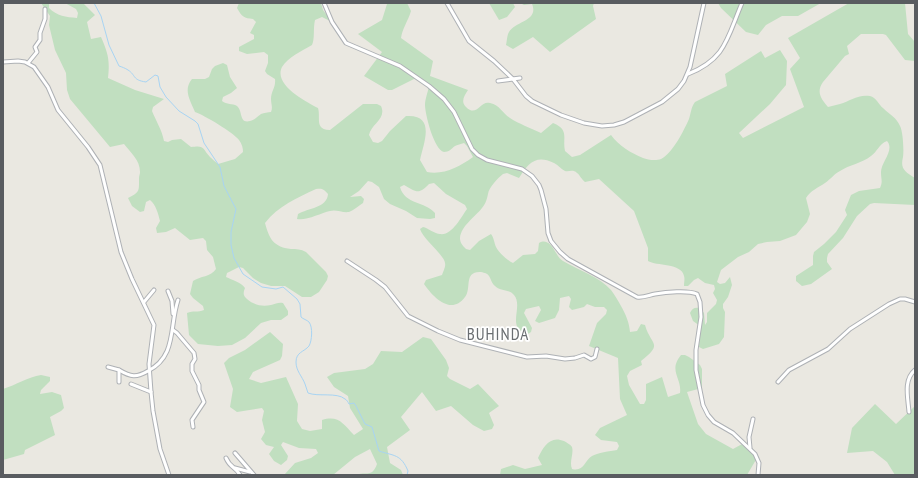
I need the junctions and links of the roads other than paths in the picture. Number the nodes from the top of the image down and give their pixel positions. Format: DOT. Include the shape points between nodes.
graph roads {
  1 [pos="324,3"];
  2 [pos="447,3"];
  3 [pos="704,3"];
  4 [pos="742,3"];
  5 [pos="45,9"];
  6 [pos="3,62"];
  7 [pos="28,63"];
  8 [pos="688,74"];
  9 [pos="520,78"];
  10 [pos="513,79"];
  11 [pos="498,81"];
  12 [pos="347,261"];
  13 [pos="154,290"];
  14 [pos="168,291"];
  15 [pos="178,300"];
  16 [pos="144,302"];
  17 [pos="915,302"];
  18 [pos="174,318"];
  19 [pos="173,330"];
  20 [pos="597,349"];
  21 [pos="108,367"];
  22 [pos="119,370"];
  23 [pos="915,370"];
  24 [pos="149,371"];
  25 [pos="119,382"];
  26 [pos="778,382"];
  27 [pos="131,384"];
  28 [pos="151,392"];
  29 [pos="909,412"];
  30 [pos="753,419"];
  31 [pos="193,427"];
  32 [pos="750,449"];
  33 [pos="236,453"];
  34 [pos="226,458"];
  35 [pos="233,468"];
  36 [pos="169,475"];
  37 [pos="240,475"];
  38 [pos="254,475"];
  39 [pos="758,475"];
  1 -- 32 [label="street" via="332,22 346,43 400,66 444,100 454,112 472,149 478,155 487,160 522,169 532,176 541,190 551,241 568,259 636,297 658,293 697,294 701,317 696,370 703,405 714,422 733,433"];
  2 -- 10 [label="street" via="469,41"];
  3 -- 8 [label="street"];
  4 -- 8 [label="street" via="720,53 706,66"];
  5 -- 7 [label="street" via="40,40 35,47 36,53"];
  6 -- 7 [label="street"];
  7 -- 16 [label="street" via="39,72 58,110 100,166 121,252"];
  8 -- 10 [label="street" via="678,89 662,102 624,122 602,126 561,115 532,101"];
  9 -- 10 [label="street"];
  10 -- 11 [label="street"];
  12 -- 20 [label="street" via="385,287 413,320 460,340 527,357 565,359 584,355 591,359 595,357"];
  13 -- 16 [label="street"];
  14 -- 18 [label="street"];
  15 -- 18 [label="street"];
  16 -- 24 [label="street" via="154,325"];
  17 -- 26 [label="street" via="900,299 889,304 850,329 828,349 789,370"];
  18 -- 19 [label="street"];
  19 -- 24 [label="street" via="166,356"];
  19 -- 31 [label="street" via="194,353 192,371 204,402 192,420"];
  21 -- 22 [label="street"];
  22 -- 24 [label="street" via="135,377"];
  22 -- 25 [label="street"];
  23 -- 29 [label="street" via="909,377 907,386"];
  24 -- 28 [label="street"];
  27 -- 28 [label="street"];
  28 -- 36 [label="street" via="160,448"];
  30 -- 32 [label="street" via="749,437"];
  32 -- 39 [label="street" via="758,458"];
  33 -- 38 [label="street"];
  34 -- 35 [label="street"];
  35 -- 37 [label="street"];
  35 -- 38 [label="street" via="250,471"];
}
